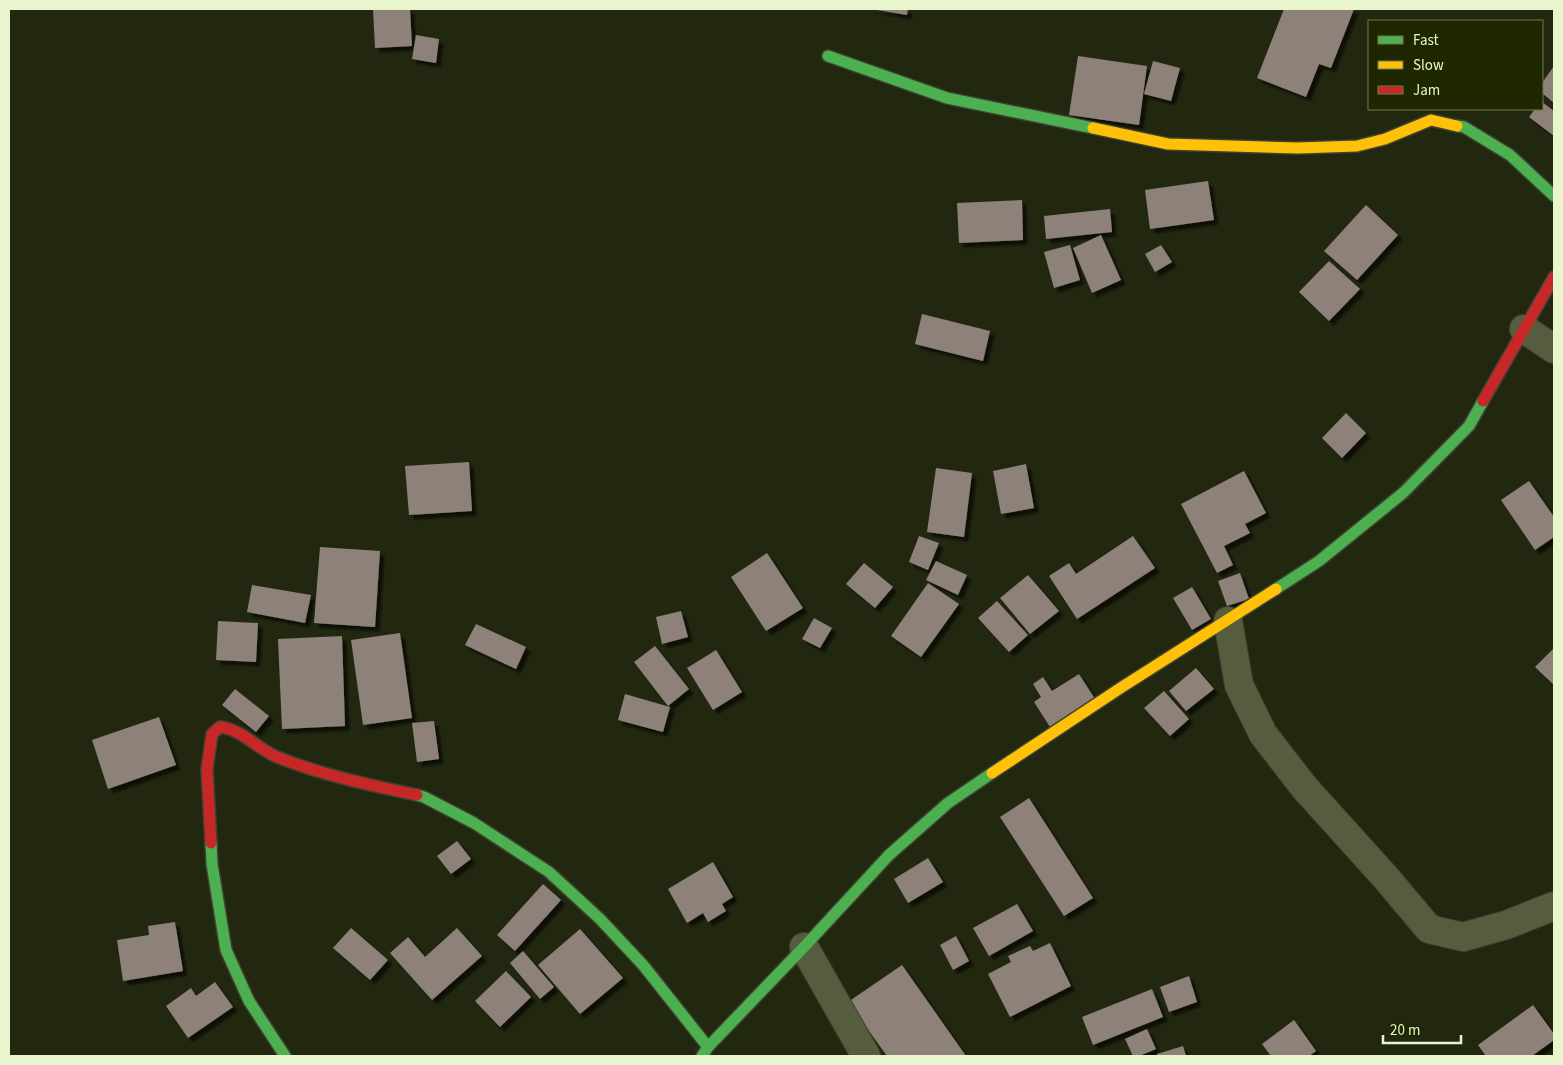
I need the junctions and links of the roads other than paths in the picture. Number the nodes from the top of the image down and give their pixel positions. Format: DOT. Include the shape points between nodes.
graph roads {
  1 [pos="828,56"];
  2 [pos="1554,196"];
  3 [pos="1554,277"];
  4 [pos="1524,329"];
  5 [pos="1554,349"];
  6 [pos="1228,621"];
  7 [pos="1554,906"];
  8 [pos="804,947"];
  9 [pos="705,1052"];
  10 [pos="285,1056"];
  11 [pos="866,1056"];
  1 -- 2 [label="street" via="947,98 1168,144 1298,148 1357,146 1386,139 1431,120 1464,127 1510,155"];
  3 -- 4 [label="street"];
  4 -- 5 [label="street"];
  4 -- 6 [label="street" via="1469,426 1403,493 1319,561"];
  6 -- 7 [label="street" via="1239,685 1263,734 1304,787 1429,929 1463,937 1506,925"];
  6 -- 8 [label="street" via="948,803 889,855"];
  8 -- 9 [label="street"];
  8 -- 11 [label="street"];
  9 -- 10 [label="street" via="643,965 549,872 474,824 424,797 327,775 276,756 230,728 220,727 212,734 207,769 212,864 226,950 249,1001"];
}
